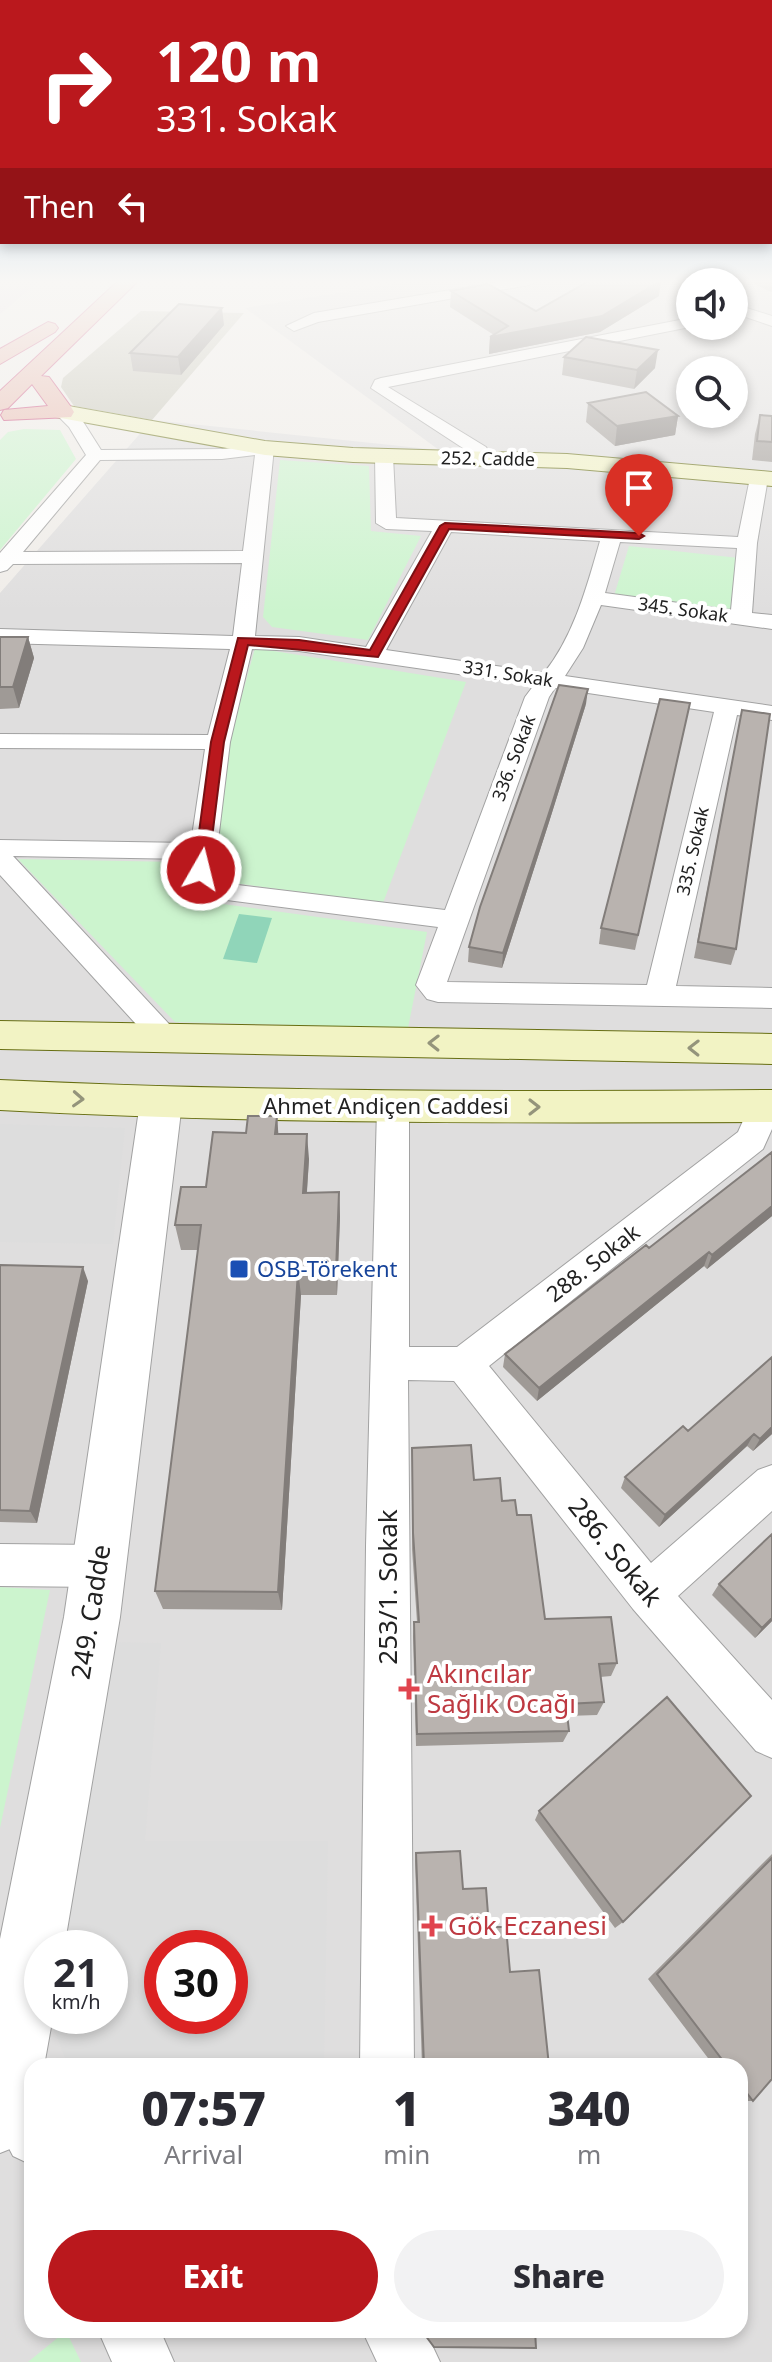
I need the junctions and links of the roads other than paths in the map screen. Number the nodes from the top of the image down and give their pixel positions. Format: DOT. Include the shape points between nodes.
graph roads {
  1 [pos="25,391"];
  2 [pos="31,391"];
  3 [pos="48,391"];
  4 [pos="383,391"];
  5 [pos="63,412"];
  6 [pos="4,415"];
  7 [pos="265,448"];
  8 [pos="95,455"];
  9 [pos="384,456"];
  10 [pos="483,459"];
  11 [pos="765,479"];
  12 [pos="445,526"];
  13 [pos="612,535"];
  14 [pos="747,543"];
  15 [pos="252,557"];
  16 [pos="3,562"];
  17 [pos="594,598"];
  18 [pos="741,618"];
  19 [pos="772,622"];
  20 [pos="0,636"];
  21 [pos="243,641"];
  22 [pos="373,654"];
  23 [pos="547,680"];
  24 [pos="727,707"];
  25 [pos="772,713"];
  26 [pos="0,741"];
  27 [pos="218,742"];
  28 [pos="0,848"];
  29 [pos="204,851"];
  30 [pos="0,859"];
  31 [pos="454,920"];
  32 [pos="659,996"];
  33 [pos="772,998"];
  34 [pos="0,1035"];
  35 [pos="167,1038"];
  36 [pos="772,1049"];
  37 [pos="0,1095"];
  38 [pos="161,1103"];
  39 [pos="769,1106"];
  40 [pos="393,1108"];
  41 [pos="390,1363"];
  42 [pos="464,1364"];
  43 [pos="772,1484"];
  44 [pos="0,1565"];
  45 [pos="99,1566"];
  46 [pos="648,1594"];
  47 [pos="772,1735"];
  48 [pos="387,2058"];
  49 [pos="2,2091"];
  50 [pos="24,2125"];
  51 [pos="132,2338"];
  52 [pos="386,2338"];
  53 [pos="396,2338"];
  54 [pos="144,2362"];
  55 [pos="386,2362"];
  56 [pos="410,2362"];
  1 -- 6 [label="highway"];
  2 -- 6 [label="highway"];
  3 -- 5 [label="highway"];
  4 -- 10 [label="street" via="471,444"];
  5 -- 6 [label="highway"];
  5 -- 7 [label="main road, 252. Cadde"];
  5 -- 8 [label="street"];
  7 -- 8 [label="street" via="222,454"];
  7 -- 9 [label="main road, 252. Cadde"];
  7 -- 15 [label="street"];
  8 -- 16 [label="street"];
  9 -- 10 [label="main road, 252. Cadde"];
  9 -- 12 [label="street" via="386,523"];
  10 -- 11 [label="main road, 252. Cadde"];
  11 -- 14 [label="street"];
  12 -- 13 [label="street"];
  12 -- 22 [label="street"];
  13 -- 14 [label="street"];
  13 -- 17 [label="street, 336. Sokak"];
  14 -- 18 [label="street"];
  15 -- 16 [label="street"];
  15 -- 21 [label="street"];
  17 -- 18 [label="street, 345. Sokak"];
  17 -- 23 [label="street, 336. Sokak" via="563,664"];
  18 -- 19 [label="street, 345. Sokak"];
  20 -- 21 [label="street, 331. Sokak"];
  21 -- 22 [label="street, 331. Sokak"];
  21 -- 27 [label="street"];
  22 -- 23 [label="street, 331. Sokak"];
  23 -- 24 [label="street, 331. Sokak"];
  23 -- 31 [label="street, 336. Sokak"];
  24 -- 25 [label="street, 331. Sokak"];
  24 -- 32 [label="street, 335. Sokak"];
  26 -- 27 [label="street"];
  27 -- 29 [label="street"];
  28 -- 29 [label="street"];
  29 -- 31 [label="street" via="198,889"];
  30 -- 35 [label="street"];
  31 -- 32 [label="street, 336. Sokak" via="433,989"];
  32 -- 33 [label="street"];
  34 -- 35 [label="main road"];
  36 -- 35 [label="main road, one-way"];
  37 -- 38 [label="main road, Ahmet Andiçen Caddesi, one-way"];
  38 -- 40 [label="main road, Ahmet Andiçen Caddesi"];
  38 -- 45 [label="street, 249. Cadde"];
  40 -- 39 [label="main road, Ahmet Andiçen Caddesi, one-way"];
  39 -- 42 [label="street, 288. Sokak" via="751,1140"];
  40 -- 41 [label="street, 253/1. Sokak"];
  41 -- 42 [label="street"];
  41 -- 48 [label="street, 253/1. Sokak"];
  42 -- 46 [label="street, 286. Sokak"];
  43 -- 46 [label="street"];
  44 -- 45 [label="street"];
  45 -- 49 [label="street, 249. Cadde"];
  46 -- 47 [label="street, 286. Sokak"];
  49 -- 50 [label="street"];
  51 -- 54 [label="street"];
  52 -- 55 [label="street"];
  53 -- 56 [label="street"];
}
